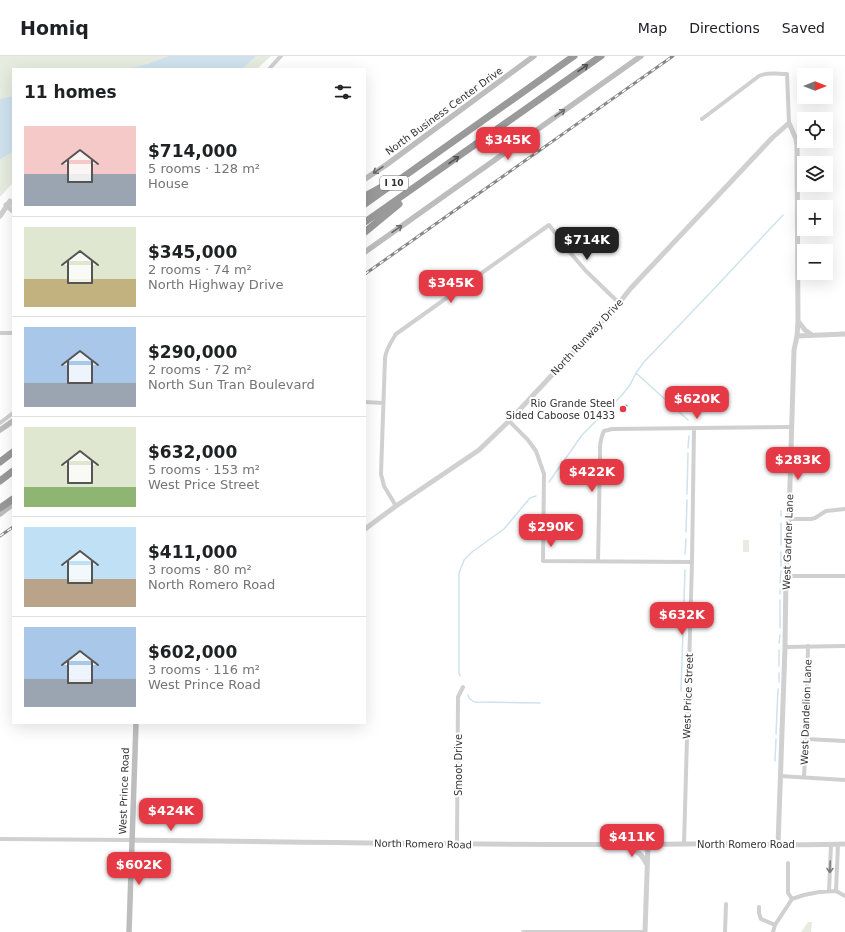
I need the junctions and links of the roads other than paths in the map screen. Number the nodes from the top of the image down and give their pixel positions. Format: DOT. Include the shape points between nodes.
graph roads {
  1 [pos="281,56"];
  2 [pos="534,56"];
  3 [pos="574,56"];
  4 [pos="601,56"];
  5 [pos="640,56"];
  6 [pos="270,68"];
  7 [pos="702,119"];
  8 [pos="789,122"];
  9 [pos="423,162"];
  10 [pos="436,173"];
  11 [pos="366,178"];
  12 [pos="366,195"];
  13 [pos="10,202"];
  14 [pos="366,203"];
  15 [pos="0,216"];
  16 [pos="366,221"];
  17 [pos="366,231"];
  18 [pos="366,251"];
  19 [pos="619,303"];
  20 [pos="798,321"];
  21 [pos="0,333"];
  22 [pos="12,333"];
  23 [pos="845,334"];
  24 [pos="812,335"];
  25 [pos="797,336"];
  26 [pos="366,402"];
  27 [pos="383,402"];
  28 [pos="12,415"];
  29 [pos="509,421"];
  30 [pos="12,422"];
  31 [pos="0,423"];
  32 [pos="792,427"];
  33 [pos="694,428"];
  34 [pos="0,430"];
  35 [pos="12,453"];
  36 [pos="0,462"];
  37 [pos="12,472"];
  38 [pos="0,481"];
  39 [pos="12,500"];
  40 [pos="12,505"];
  41 [pos="396,506"];
  42 [pos="0,508"];
  43 [pos="845,509"];
  44 [pos="0,514"];
  45 [pos="789,520"];
  46 [pos="366,528"];
  47 [pos="598,561"];
  48 [pos="692,562"];
  49 [pos="786,576"];
  50 [pos="845,576"];
  51 [pos="808,646"];
  52 [pos="845,646"];
  53 [pos="785,647"];
  54 [pos="463,686"];
  55 [pos="136,724"];
  56 [pos="806,739"];
  57 [pos="845,741"];
  58 [pos="780,776"];
  59 [pos="804,777"];
  60 [pos="845,780"];
  61 [pos="0,839"];
  62 [pos="131,840"];
  63 [pos="457,844"];
  64 [pos="684,844"];
  65 [pos="831,844"];
  66 [pos="838,844"];
  67 [pos="845,844"];
  68 [pos="624,845"];
  69 [pos="648,845"];
  70 [pos="778,845"];
  71 [pos="788,863"];
  72 [pos="647,866"];
  73 [pos="829,891"];
  74 [pos="836,891"];
  75 [pos="845,896"];
  76 [pos="792,900"];
  77 [pos="726,904"];
  78 [pos="759,907"];
  79 [pos="775,925"];
  80 [pos="129,932"];
  81 [pos="523,932"];
  82 [pos="645,932"];
  83 [pos="725,932"];
  84 [pos="773,932"];
  1 -- 6 [label="street"];
  2 -- 11 [label="main road, North Business Center Drive, one-way"];
  3 -- 9 [label="highway, I 10"];
  10 -- 4 [label="highway, I 10, one-way"];
  18 -- 5 [label="main road, one-way"];
  7 -- 8 [label="street, West Gardner Lane" via="762,74 787,74"];
  8 -- 19 [label="street, North Runway Drive"];
  8 -- 20 [label="street, West Gardner Lane" via="798,145"];
  9 -- 12 [label="highway"];
  9 -- 14 [label="highway, I 10"];
  10 -- 16 [label="highway, I 10"];
  10 -- 17 [label="highway"];
  13 -- 15 [label="street"];
  19 -- 27 [label="street" via="586,271 549,225 396,334 386,353"];
  19 -- 29 [label="street, North Runway Drive"];
  20 -- 24 [label="street"];
  20 -- 25 [label="street, West Gardner Lane"];
  21 -- 22 [label="street"];
  23 -- 24 [label="street"];
  24 -- 25 [label="street"];
  25 -- 32 [label="street, West Gardner Lane" via="794,350"];
  26 -- 27 [label="street"];
  27 -- 41 [label="street" via="381,474 384,486"];
  28 -- 31 [label="street"];
  29 -- 41 [label="street, North Runway Drive" via="479,450"];
  29 -- 47 [label="street" via="536,450 544,474 543,560"];
  30 -- 34 [label="main road"];
  32 -- 33 [label="street"];
  32 -- 45 [label="street, West Gardner Lane"];
  33 -- 47 [label="street" via="604,431 600,438"];
  33 -- 48 [label="street, West Price Street"];
  35 -- 36 [label="highway"];
  37 -- 38 [label="highway"];
  39 -- 42 [label="highway"];
  40 -- 44 [label="main road"];
  41 -- 46 [label="street, North Runway Drive"];
  43 -- 45 [label="street" via="826,510 810,519"];
  45 -- 49 [label="street, West Gardner Lane"];
  47 -- 48 [label="street"];
  48 -- 64 [label="street, West Price Street"];
  49 -- 50 [label="street"];
  49 -- 53 [label="street, West Gardner Lane"];
  51 -- 52 [label="street"];
  51 -- 53 [label="street"];
  51 -- 56 [label="street, West Dandelion Lane"];
  53 -- 58 [label="street, West Gardner Lane"];
  54 -- 63 [label="street, Smoot Drive" via="458,697"];
  55 -- 62 [label="main road, West Prince Road"];
  56 -- 57 [label="street"];
  56 -- 59 [label="street, West Dandelion Lane"];
  58 -- 59 [label="street"];
  58 -- 70 [label="street, West Gardner Lane"];
  59 -- 60 [label="street"];
  61 -- 62 [label="street, North Romero Road"];
  62 -- 63 [label="street, North Romero Road"];
  62 -- 80 [label="main road, West Prince Road"];
  63 -- 68 [label="street, North Romero Road"];
  64 -- 69 [label="street, North Romero Road"];
  64 -- 70 [label="street, North Romero Road"];
  65 -- 66 [label="street, North Romero Road"];
  65 -- 70 [label="street, North Romero Road"];
  65 -- 73 [label="street, one-way"];
  66 -- 67 [label="street, North Romero Road"];
  66 -- 74 [label="street"];
  68 -- 69 [label="street, North Romero Road"];
  68 -- 72 [label="street" via="643,856"];
  69 -- 72 [label="street"];
  71 -- 76 [label="street" via="788,893"];
  72 -- 82 [label="street"];
  73 -- 74 [label="street"];
  73 -- 76 [label="street" via="804,895"];
  74 -- 75 [label="street"];
  76 -- 79 [label="street"];
  77 -- 83 [label="street"];
  78 -- 79 [label="street" via="761,920"];
  79 -- 84 [label="street"];
  81 -- 82 [label="street"];
}
